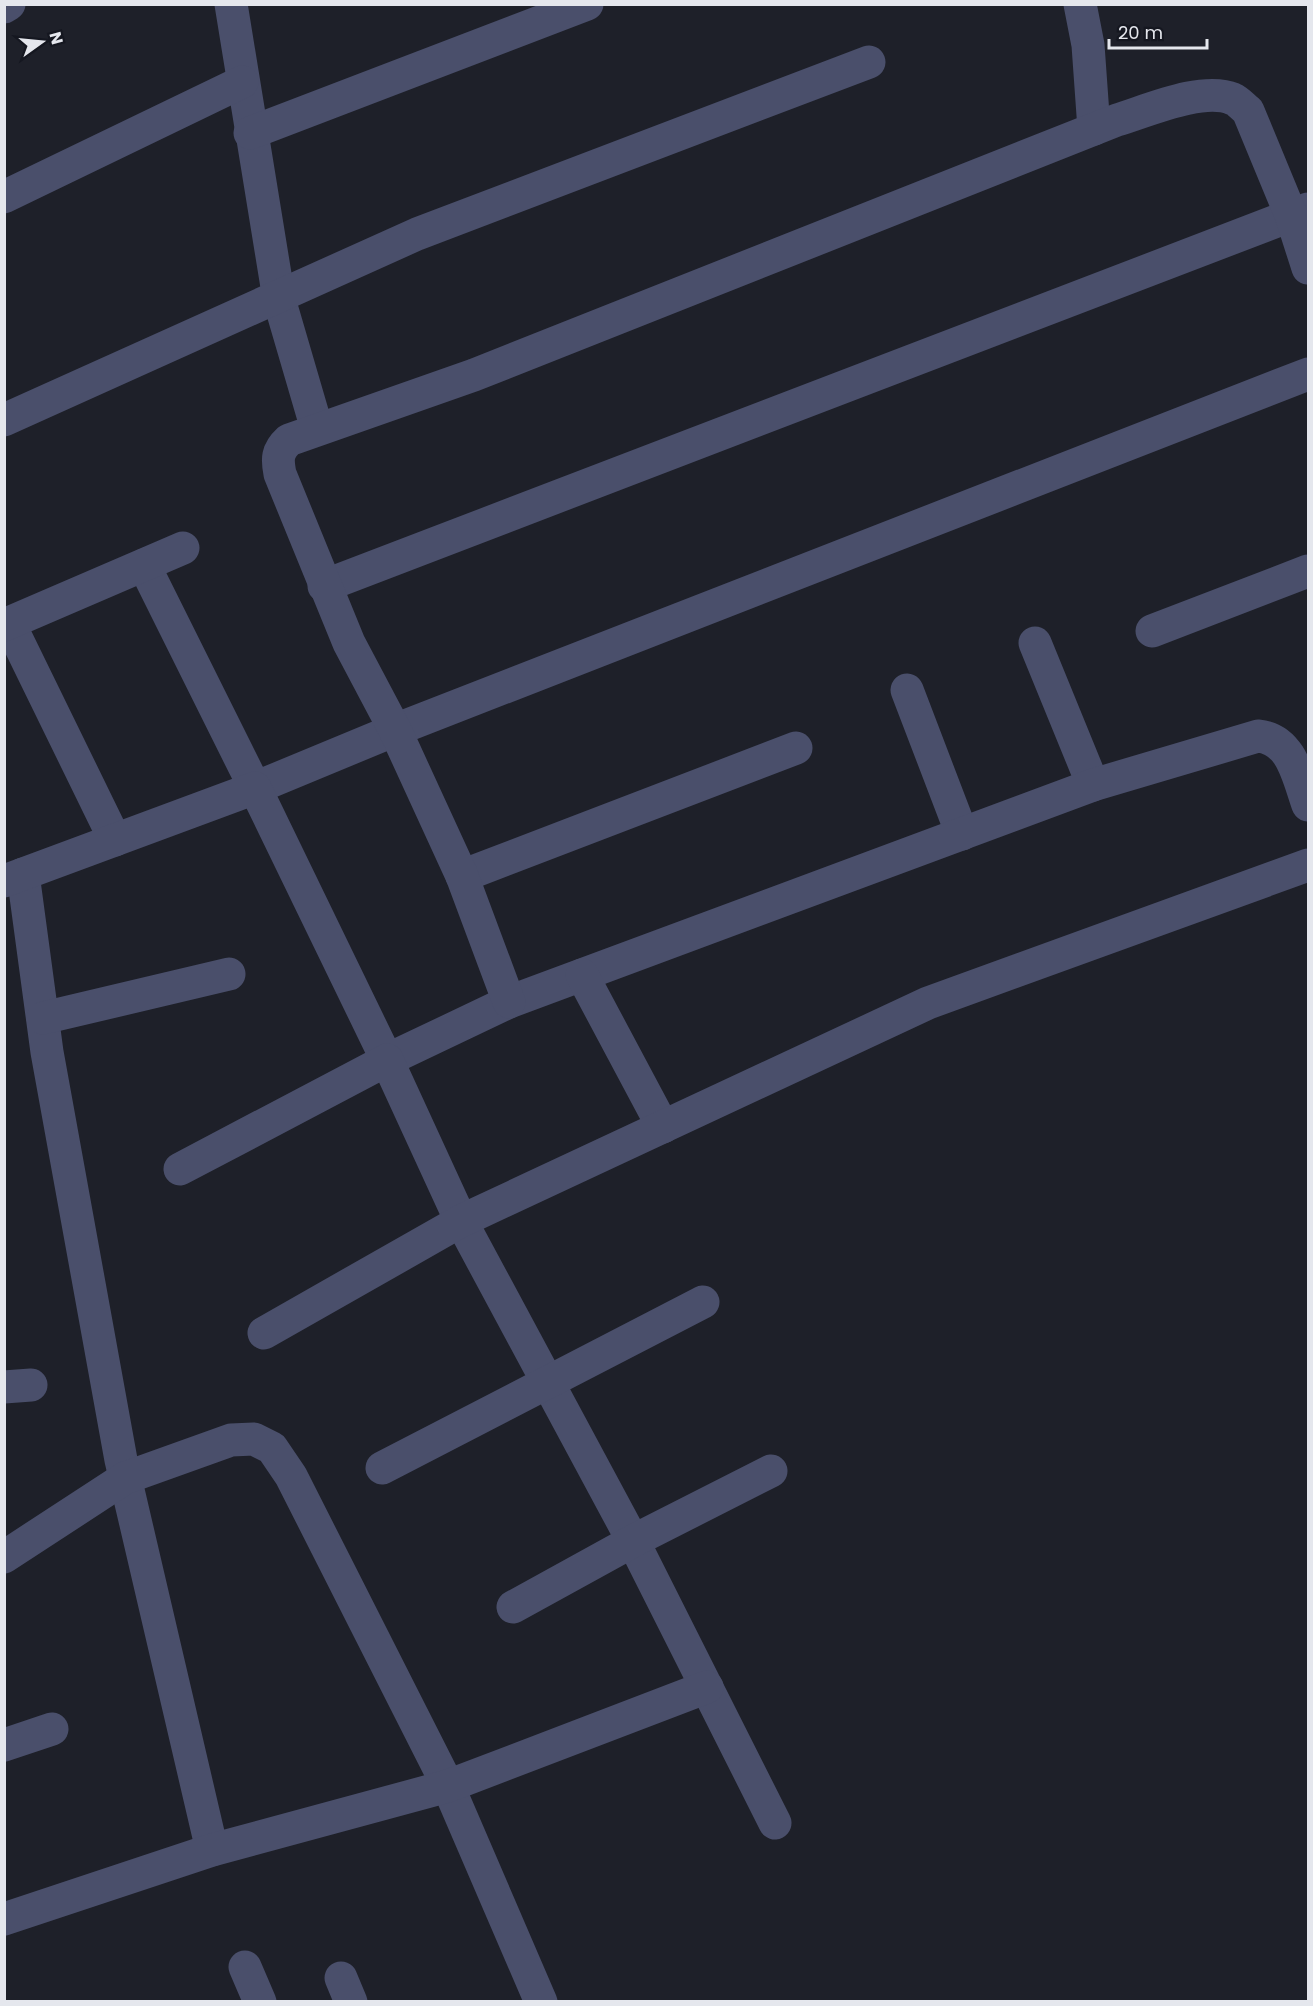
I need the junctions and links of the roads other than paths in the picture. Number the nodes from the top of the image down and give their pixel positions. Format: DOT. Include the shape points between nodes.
graph roads {
  1 [pos="9,4"];
  2 [pos="231,4"];
  3 [pos="587,4"];
  4 [pos="1080,4"];
  5 [pos="4,7"];
  6 [pos="869,62"];
  7 [pos="242,82"];
  8 [pos="1094,129"];
  9 [pos="250,133"];
  10 [pos="4,197"];
  11 [pos="1300,212"];
  12 [pos="1308,268"];
  13 [pos="279,298"];
  14 [pos="1308,374"];
  15 [pos="4,420"];
  16 [pos="317,429"];
  17 [pos="183,548"];
  18 [pos="144,565"];
  19 [pos="1308,571"];
  20 [pos="324,586"];
  21 [pos="7,624"];
  22 [pos="1152,631"];
  23 [pos="1035,643"];
  24 [pos="908,690"];
  25 [pos="395,730"];
  26 [pos="796,747"];
  27 [pos="1093,784"];
  28 [pos="255,788"];
  29 [pos="1308,804"];
  30 [pos="962,834"];
  31 [pos="115,840"];
  32 [pos="1308,866"];
  33 [pos="462,876"];
  34 [pos="14,878"];
  35 [pos="229,974"];
  36 [pos="582,975"];
  37 [pos="509,1002"];
  38 [pos="43,1018"];
  39 [pos="387,1060"];
  40 [pos="663,1127"];
  41 [pos="180,1169"];
  42 [pos="461,1221"];
  43 [pos="704,1302"];
  44 [pos="264,1333"];
  45 [pos="548,1382"];
  46 [pos="382,1467"];
  47 [pos="771,1471"];
  48 [pos="125,1478"];
  49 [pos="633,1541"];
  50 [pos="4,1557"];
  51 [pos="513,1607"];
  52 [pos="707,1687"];
  53 [pos="52,1729"];
  54 [pos="4,1745"];
  55 [pos="448,1786"];
  56 [pos="775,1823"];
  57 [pos="212,1850"];
  58 [pos="4,1919"];
  59 [pos="245,1967"];
  60 [pos="260,2001"];
  61 [pos="541,2001"];
  1 -- 5 [label="street"];
  2 -- 7 [label="street"];
  3 -- 9 [label="street"];
  4 -- 8 [label="street" via="1088,45"];
  6 -- 13 [label="street" via="417,234"];
  7 -- 9 [label="street"];
  7 -- 10 [label="street"];
  8 -- 11 [label="street" via="1197,96 1233,99 1248,111"];
  8 -- 16 [label="street" via="474,375"];
  9 -- 13 [label="street"];
  11 -- 12 [label="street"];
  11 -- 20 [label="street"];
  13 -- 15 [label="street"];
  13 -- 16 [label="street"];
  14 -- 25 [label="street"];
  16 -- 20 [label="street" via="289,440 280,447 277,459"];
  17 -- 18 [label="street"];
  18 -- 21 [label="street"];
  18 -- 28 [label="street"];
  19 -- 22 [label="street"];
  20 -- 25 [label="street"];
  21 -- 31 [label="street"];
  23 -- 27 [label="street"];
  24 -- 30 [label="street"];
  25 -- 28 [label="street"];
  25 -- 33 [label="street"];
  26 -- 33 [label="street"];
  27 -- 29 [label="street" via="1258,736 1270,737 1279,742 1292,760"];
  27 -- 30 [label="street"];
  28 -- 31 [label="street"];
  28 -- 39 [label="street"];
  30 -- 36 [label="street"];
  31 -- 34 [label="street"];
  32 -- 40 [label="street" via="928,1003"];
  33 -- 37 [label="street"];
  34 -- 38 [label="street"];
  35 -- 38 [label="street"];
  36 -- 37 [label="street"];
  36 -- 40 [label="street"];
  37 -- 39 [label="street"];
  38 -- 48 [label="street"];
  39 -- 41 [label="street"];
  39 -- 42 [label="street"];
  40 -- 42 [label="street"];
  42 -- 44 [label="street"];
  42 -- 45 [label="street"];
  43 -- 45 [label="street"];
  45 -- 46 [label="street"];
  45 -- 49 [label="street"];
  47 -- 49 [label="street"];
  48 -- 50 [label="street"];
  48 -- 55 [label="street" via="231,1440 254,1439 272,1448 291,1476"];
  48 -- 57 [label="street"];
  49 -- 51 [label="street"];
  49 -- 52 [label="street"];
  52 -- 55 [label="street"];
  52 -- 56 [label="street"];
  53 -- 54 [label="street"];
  55 -- 57 [label="street"];
  55 -- 61 [label="street"];
  57 -- 58 [label="street"];
  59 -- 60 [label="street"];
}
